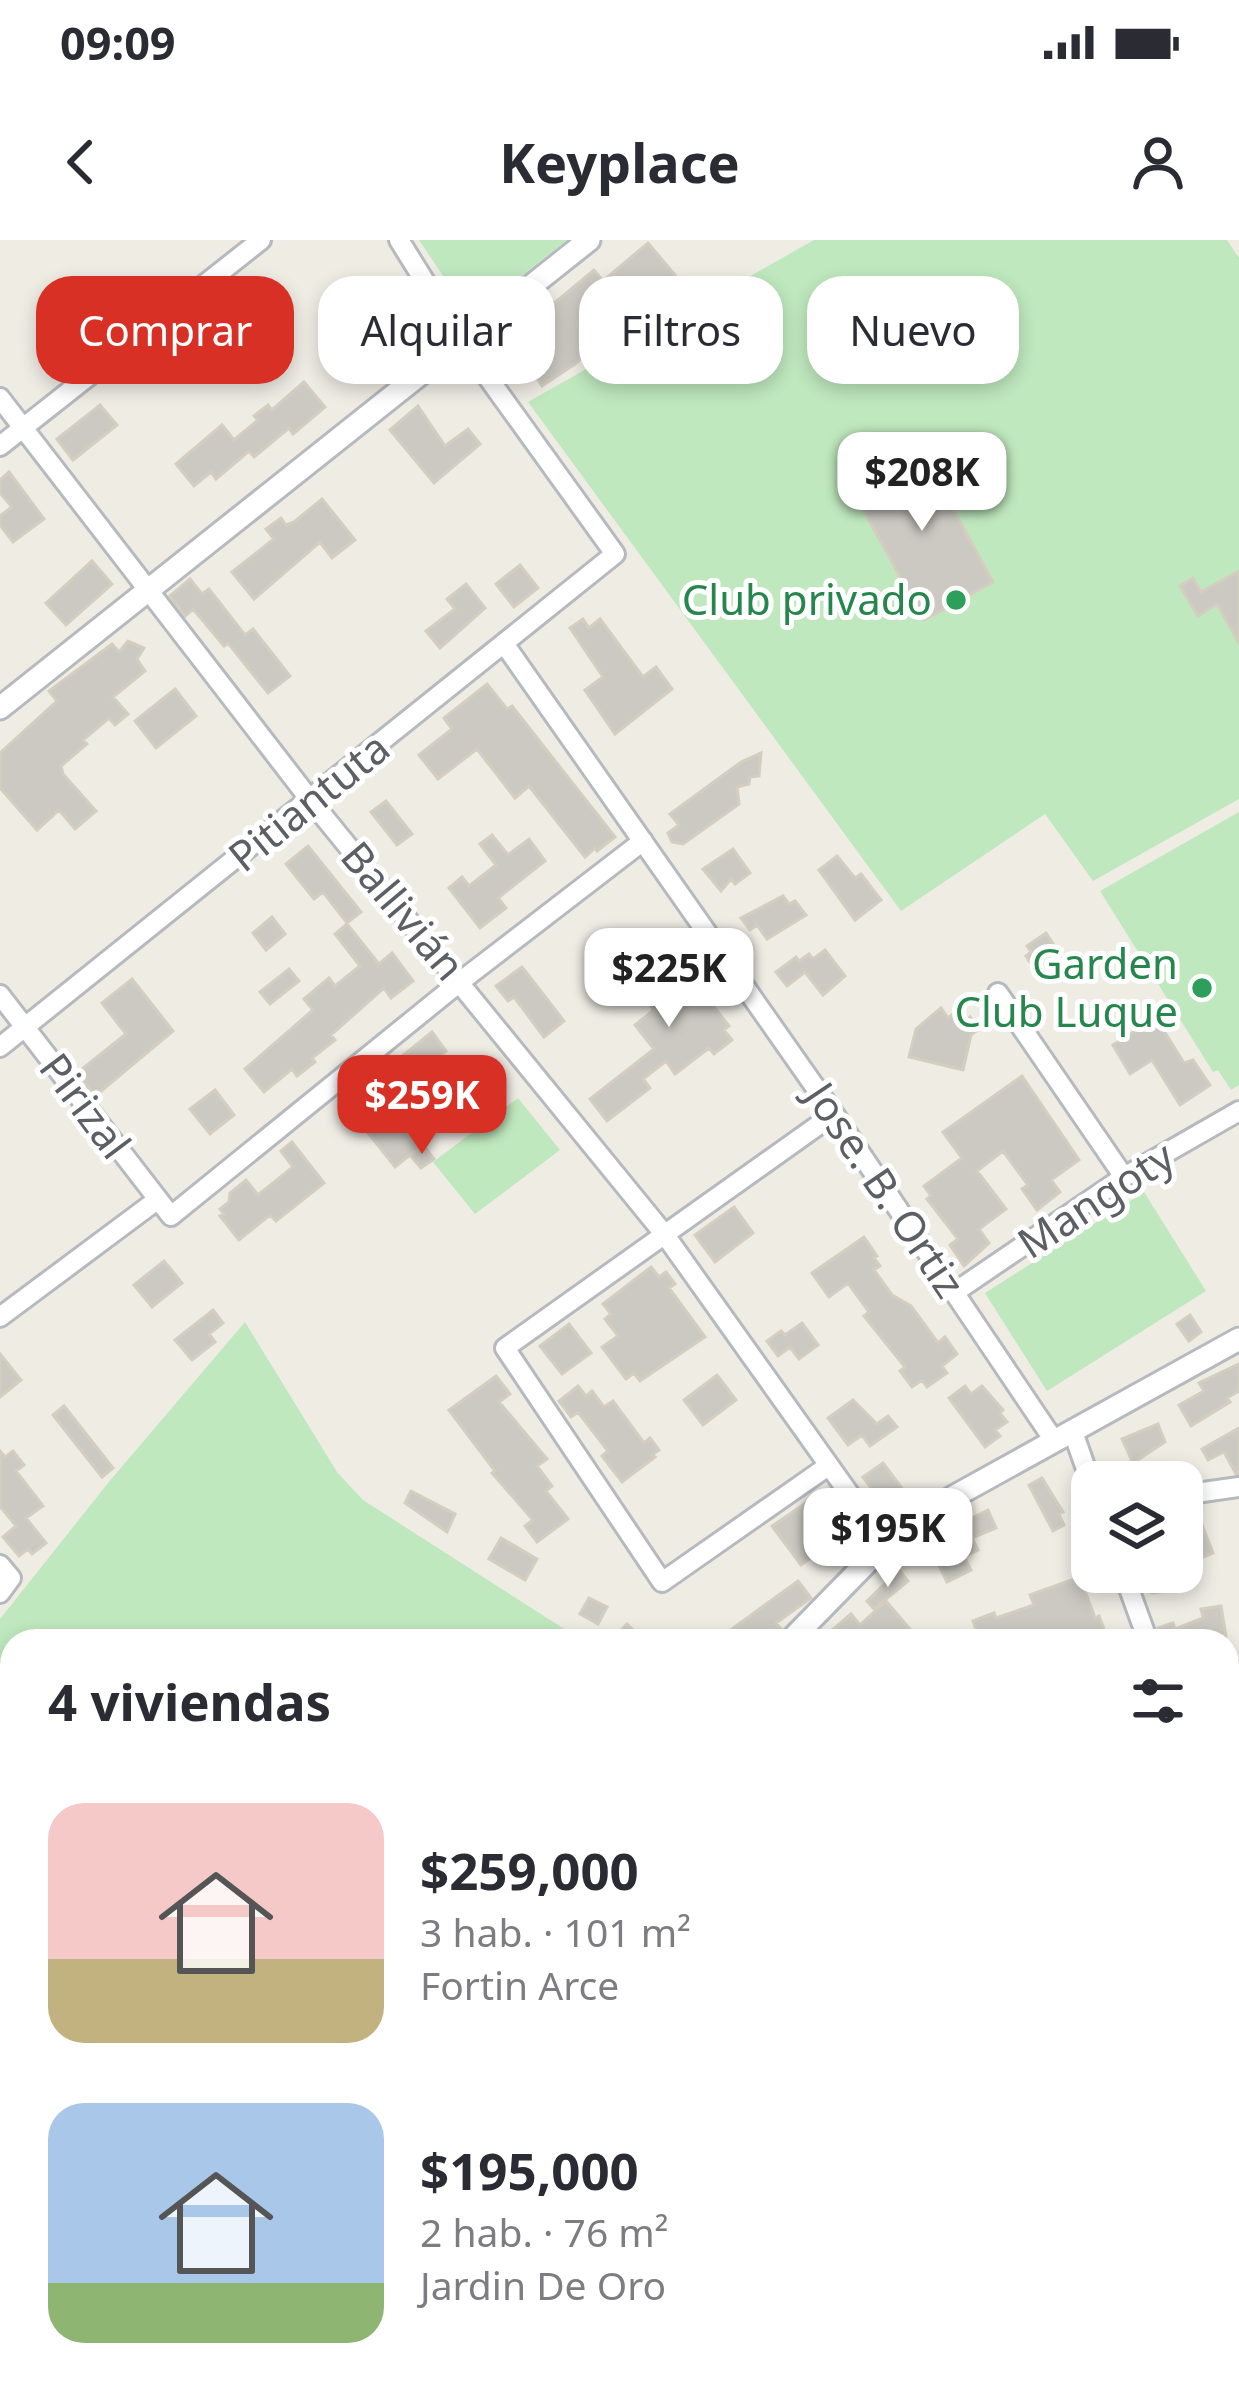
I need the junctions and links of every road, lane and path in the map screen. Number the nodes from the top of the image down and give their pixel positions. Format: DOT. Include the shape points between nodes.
graph roads {
  1 [pos="261,240"];
  2 [pos="399,240"];
  3 [pos="589,240"];
  4 [pos="421,276"];
  5 [pos="545,276"];
  6 [pos="411,384"];
  7 [pos="493,384"];
  8 [pos="0,398"];
  9 [pos="23,428"];
  10 [pos="0,446"];
  11 [pos="147,591"];
  12 [pos="505,645"];
  13 [pos="0,708"];
  14 [pos="311,801"];
  15 [pos="643,841"];
  16 [pos="461,981"];
  17 [pos="998,993"];
  18 [pos="0,995"];
  19 [pos="25,1027"];
  20 [pos="0,1047"];
  21 [pos="1239,1111"];
  22 [pos="834,1114"];
  23 [pos="1124,1177"];
  24 [pos="157,1200"];
  25 [pos="664,1235"];
  26 [pos="955,1292"];
  27 [pos="0,1318"];
  28 [pos="1239,1339"];
  29 [pos="1064,1437"];
  30 [pos="1078,1461"];
  31 [pos="828,1466"];
  32 [pos="1239,1487"];
  33 [pos="1203,1493"];
  34 [pos="885,1544"];
  35 [pos="1131,1593"];
  36 [pos="802,1629"];
  37 [pos="1144,1629"];
  1 -- 9 [label="street"];
  2 -- 4 [label="street"];
  3 -- 5 [label="street"];
  6 -- 11 [label="street"];
  7 -- 12 [label="street, Pitiantuta" via="615,554"];
  8 -- 9 [label="street, Ballivián"];
  9 -- 10 [label="street"];
  9 -- 11 [label="street, Ballivián"];
  11 -- 13 [label="street"];
  11 -- 14 [label="street, Ballivián"];
  12 -- 14 [label="street, Pitiantuta"];
  12 -- 15 [label="street, Jose. B. Ortiz"];
  14 -- 16 [label="street, Ballivián"];
  14 -- 19 [label="street, Pitiantuta"];
  15 -- 16 [label="street"];
  15 -- 22 [label="street, Jose. B. Ortiz"];
  16 -- 24 [label="street, Pirizal" via="171,1216"];
  16 -- 25 [label="street, Ballivián"];
  17 -- 23 [label="street"];
  18 -- 19 [label="street, Pirizal"];
  19 -- 20 [label="street, Pitiantuta"];
  19 -- 24 [label="street, Pirizal"];
  21 -- 23 [label="street, Mangoty"];
  22 -- 25 [label="street"];
  22 -- 26 [label="street, Jose. B. Ortiz"];
  23 -- 26 [label="street, Mangoty"];
  24 -- 27 [label="street"];
  25 -- 31 [label="street, Ballivián"];
  25 -- 31 [label="street" via="505,1348 662,1582"];
  26 -- 29 [label="street, Jose. B. Ortiz"];
  28 -- 29 [label="street"];
  29 -- 30 [label="street, Jose. B. Ortiz"];
  29 -- 34 [label="street" via="983,1478"];
  31 -- 34 [label="street, Ballivián"];
  32 -- 33 [label="street"];
  34 -- 36 [label="street"];
  35 -- 37 [label="street"];
}
